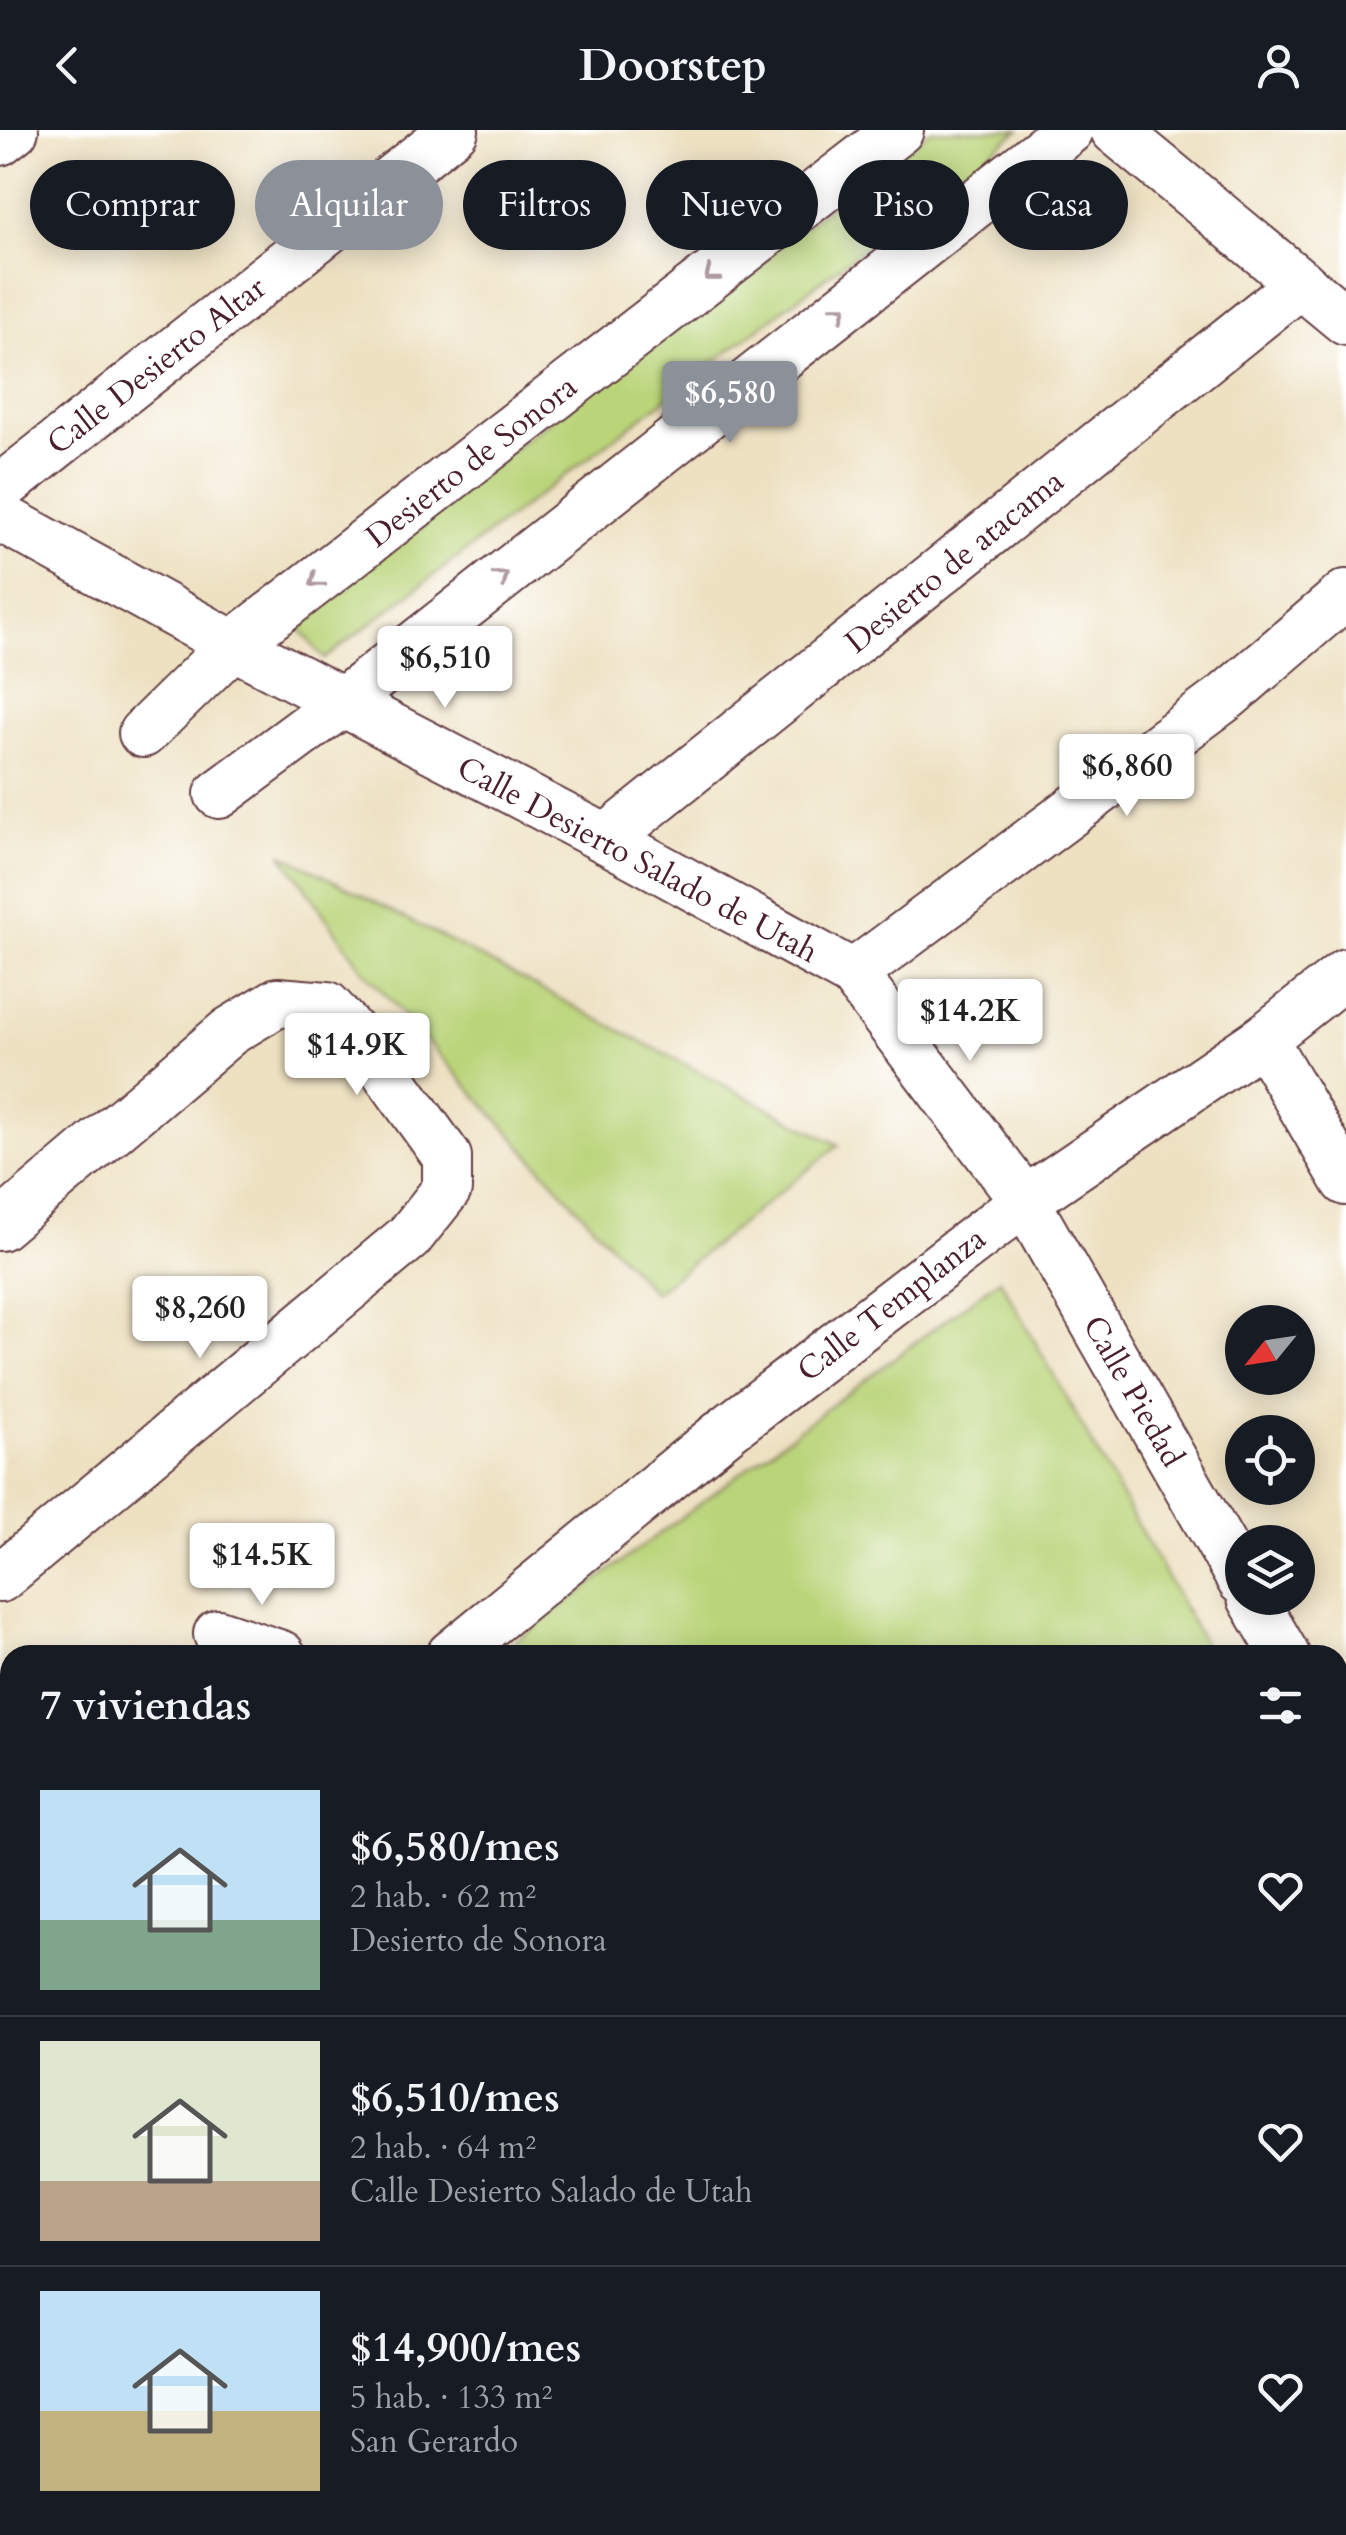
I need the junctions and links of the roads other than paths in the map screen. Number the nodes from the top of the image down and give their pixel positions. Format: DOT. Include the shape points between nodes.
graph roads {
  1 [pos="14,130"];
  2 [pos="454,130"];
  3 [pos="899,130"];
  4 [pos="1070,130"];
  5 [pos="1115,130"];
  6 [pos="0,141"];
  7 [pos="1300,283"];
  8 [pos="1346,321"];
  9 [pos="0,489"];
  10 [pos="0,518"];
  11 [pos="1346,594"];
  12 [pos="233,645"];
  13 [pos="342,702"];
  14 [pos="142,733"];
  15 [pos="219,794"];
  16 [pos="606,838"];
  17 [pos="1346,973"];
  18 [pos="853,974"];
  19 [pos="1263,1039"];
  20 [pos="1346,1181"];
  21 [pos="1025,1201"];
  22 [pos="0,1226"];
  23 [pos="1225,1551"];
  24 [pos="0,1578"];
  25 [pos="1262,1615"];
  26 [pos="218,1634"];
  27 [pos="251,1645"];
  28 [pos="464,1645"];
  29 [pos="1278,1645"];
  1 -- 6 [label="street"];
  2 -- 9 [label="street, Calle Desierto Altar"];
  3 -- 12 [label="street, Desierto de Sonora, one-way"];
  13 -- 4 [label="street, one-way"];
  5 -- 7 [label="street"];
  7 -- 8 [label="street"];
  7 -- 16 [label="street, Desierto de atacama"];
  10 -- 12 [label="street, Calle Desierto Salado de Utah"];
  11 -- 18 [label="street" via="1227,696"];
  12 -- 13 [label="street, Calle Desierto Salado de Utah"];
  12 -- 14 [label="street, Desierto de Sonora"];
  13 -- 15 [label="street"];
  13 -- 16 [label="street, Calle Desierto Salado de Utah"];
  16 -- 18 [label="street, Calle Desierto Salado de Utah"];
  17 -- 19 [label="street, Calle Templanza"];
  18 -- 21 [label="street, Calle Piedad"];
  19 -- 20 [label="street"];
  19 -- 21 [label="street, Calle Templanza"];
  21 -- 23 [label="street, Calle Piedad"];
  21 -- 28 [label="street, Calle Templanza" via="729,1428"];
  22 -- 24 [label="street" via="230,1031 278,1002 328,1006 381,1064 447,1157 447,1189 409,1237"];
  25 -- 29 [label="street"];
  26 -- 27 [label="street"];
}
